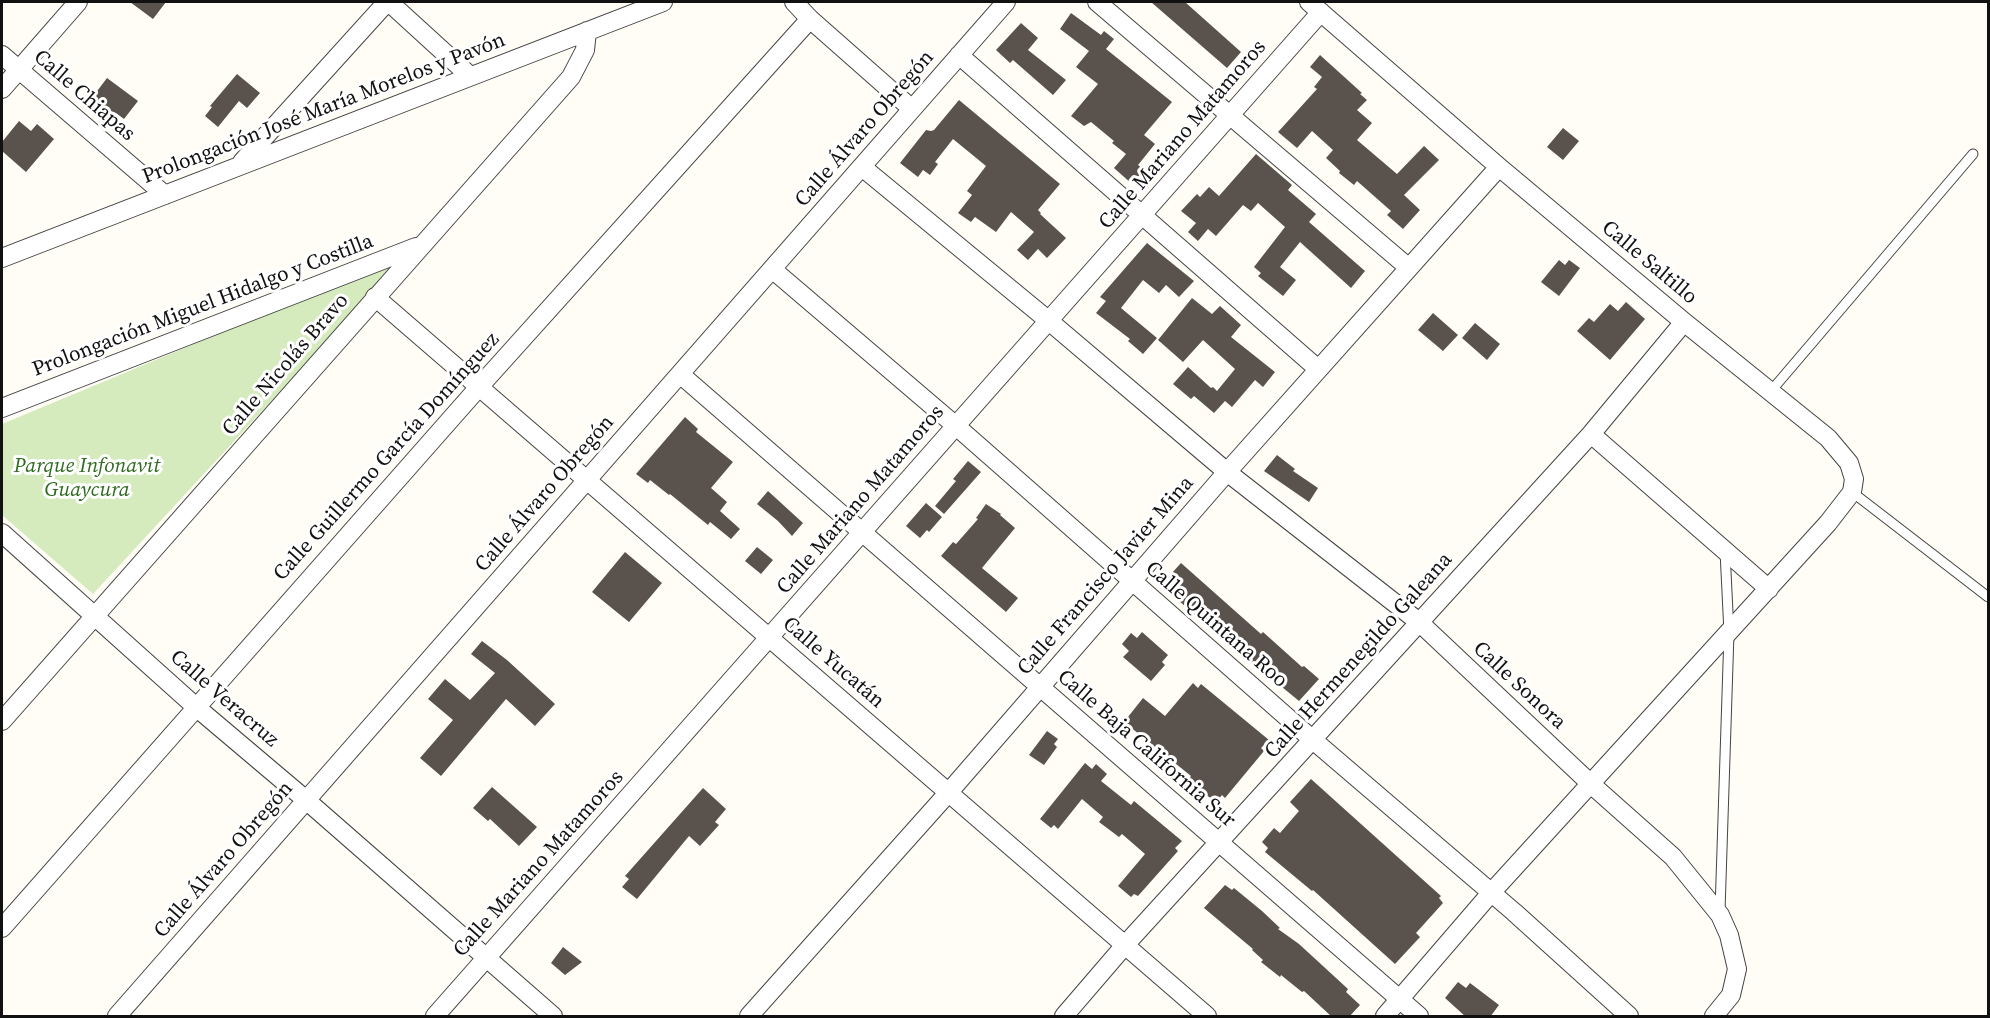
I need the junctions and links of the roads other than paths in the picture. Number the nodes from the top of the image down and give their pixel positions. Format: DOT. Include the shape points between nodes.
graph roads {
  1 [pos="78,2"];
  2 [pos="388,2"];
  3 [pos="663,2"];
  4 [pos="794,2"];
  5 [pos="1006,2"];
  6 [pos="1096,2"];
  7 [pos="1315,7"];
  8 [pos="810,19"];
  9 [pos="587,31"];
  10 [pos="2,55"];
  11 [pos="959,56"];
  12 [pos="19,70"];
  13 [pos="470,76"];
  14 [pos="2,89"];
  15 [pos="912,109"];
  16 [pos="1230,116"];
  17 [pos="1973,154"];
  18 [pos="239,166"];
  19 [pos="861,167"];
  20 [pos="1499,167"];
  21 [pos="165,195"];
  22 [pos="1142,215"];
  23 [pos="420,246"];
  24 [pos="2,258"];
  25 [pos="1409,268"];
  26 [pos="772,269"];
  27 [pos="375,297"];
  28 [pos="1049,321"];
  29 [pos="1684,322"];
  30 [pos="1318,369"];
  31 [pos="680,374"];
  32 [pos="479,387"];
  33 [pos="1771,391"];
  34 [pos="2,408"];
  35 [pos="956,426"];
  36 [pos="1592,434"];
  37 [pos="1227,472"];
  38 [pos="587,480"];
  39 [pos="1852,492"];
  40 [pos="2,533"];
  41 [pos="863,533"];
  42 [pos="1725,551"];
  43 [pos="1133,582"];
  44 [pos="1769,589"];
  45 [pos="1989,597"];
  46 [pos="95,616"];
  47 [pos="1419,622"];
  48 [pos="1729,633"];
  49 [pos="770,638"];
  50 [pos="1040,686"];
  51 [pos="196,707"];
  52 [pos="4,715"];
  53 [pos="1312,740"];
  54 [pos="1592,785"];
  55 [pos="949,792"];
  56 [pos="306,800"];
  57 [pos="1220,843"];
  58 [pos="1490,894"];
  59 [pos="1720,915"];
  60 [pos="2,928"];
  61 [pos="1125,945"];
  62 [pos="486,959"];
  63 [pos="1400,1000"];
  64 [pos="117,1017"];
  65 [pos="435,1017"];
  66 [pos="553,1017"];
  67 [pos="749,1017"];
  68 [pos="1064,1017"];
  69 [pos="1207,1017"];
  70 [pos="1386,1017"];
  71 [pos="1419,1017"];
  72 [pos="1629,1017"];
  73 [pos="1714,1017"];
  1 -- 12 [label="street"];
  2 -- 13 [label="street"];
  2 -- 18 [label="street"];
  3 -- 9 [label="street, Prolongación José María Morelos y Pavón"];
  4 -- 8 [label="street"];
  5 -- 11 [label="street, Calle Álvaro Obregón"];
  6 -- 16 [label="street"];
  7 -- 16 [label="street, Calle Mariano Matamoros"];
  7 -- 20 [label="street, Calle Saltillo"];
  8 -- 15 [label="street"];
  8 -- 32 [label="street, Calle Guillermo García Domínguez"];
  9 -- 13 [label="street, Prolongación José María Morelos y Pavón"];
  9 -- 23 [label="street, Calle Nicolás Bravo" via="585,50 571,77"];
  10 -- 12 [label="street, Calle Chiapas"];
  11 -- 15 [label="street, Calle Álvaro Obregón"];
  11 -- 22 [label="street"];
  12 -- 14 [label="street"];
  12 -- 21 [label="street, Calle Chiapas"];
  13 -- 18 [label="street, Prolongación José María Morelos y Pavón"];
  15 -- 19 [label="street, Calle Álvaro Obregón"];
  16 -- 22 [label="street, Calle Mariano Matamoros"];
  16 -- 25 [label="street"];
  17 -- 33 [label="lane"];
  18 -- 21 [label="street, Prolongación José María Morelos y Pavón"];
  19 -- 26 [label="street, Calle Álvaro Obregón"];
  19 -- 28 [label="street, Calle Sonora"];
  20 -- 25 [label="street, Calle Francisco Javier Mina"];
  20 -- 29 [label="street, Calle Saltillo"];
  21 -- 24 [label="street, Prolongación José María Morelos y Pavón"];
  22 -- 28 [label="street, Calle Mariano Matamoros"];
  22 -- 30 [label="street"];
  23 -- 27 [label="street, Calle Nicolás Bravo"];
  23 -- 34 [label="street, Prolongación Miguel Hidalgo y Costilla"];
  25 -- 30 [label="street, Calle Francisco Javier Mina"];
  26 -- 31 [label="street, Calle Álvaro Obregón"];
  26 -- 35 [label="street, Calle Quintana Roo"];
  27 -- 32 [label="street, Calle Yucatán"];
  27 -- 46 [label="street, Calle Nicolás Bravo"];
  28 -- 35 [label="street, Calle Mariano Matamoros"];
  28 -- 37 [label="street, Calle Sonora"];
  29 -- 33 [label="street, Calle Saltillo"];
  29 -- 36 [label="street, Calle Hermenegildo Galeana"];
  30 -- 37 [label="street, Calle Francisco Javier Mina"];
  31 -- 38 [label="street, Calle Álvaro Obregón"];
  31 -- 41 [label="street, Calle Baja California Sur"];
  32 -- 38 [label="street, Calle Yucatán"];
  32 -- 51 [label="street, Calle Guillermo García Domínguez"];
  33 -- 39 [label="street, Calle Saltillo" via="1828,438 1849,463 1854,479"];
  35 -- 41 [label="street, Calle Mariano Matamoros"];
  35 -- 43 [label="street, Calle Quintana Roo"];
  36 -- 42 [label="street"];
  36 -- 47 [label="street, Calle Hermenegildo Galeana"];
  37 -- 43 [label="street, Calle Francisco Javier Mina"];
  37 -- 47 [label="street, Calle Sonora"];
  38 -- 49 [label="street, Calle Yucatán"];
  38 -- 56 [label="street, Calle Álvaro Obregón"];
  39 -- 44 [label="street"];
  39 -- 45 [label="lane"];
  40 -- 46 [label="street, Calle Veracruz"];
  41 -- 49 [label="street, Calle Mariano Matamoros"];
  41 -- 50 [label="street, Calle Baja California Sur"];
  42 -- 44 [label="street"];
  42 -- 48 [label="lane"];
  43 -- 50 [label="street, Calle Francisco Javier Mina"];
  43 -- 53 [label="street, Calle Quintana Roo"];
  44 -- 48 [label="street"];
  46 -- 51 [label="street, Calle Veracruz"];
  46 -- 52 [label="street, Calle Nicolás Bravo"];
  47 -- 53 [label="street, Calle Hermenegildo Galeana"];
  47 -- 54 [label="street, Calle Sonora"];
  48 -- 54 [label="street"];
  48 -- 59 [label="lane"];
  49 -- 55 [label="street, Calle Yucatán"];
  49 -- 62 [label="street, Calle Mariano Matamoros"];
  50 -- 55 [label="street, Calle Francisco Javier Mina"];
  50 -- 57 [label="street, Calle Baja California Sur"];
  51 -- 56 [label="street, Calle Veracruz"];
  51 -- 60 [label="street, Calle Guillermo García Domínguez"];
  53 -- 57 [label="street, Calle Hermenegildo Galeana"];
  53 -- 58 [label="street, Calle Quintana Roo"];
  54 -- 58 [label="street"];
  54 -- 59 [label="street, Calle Sonora" via="1673,857"];
  55 -- 61 [label="street, Calle Yucatán"];
  55 -- 67 [label="street, Calle Francisco Javier Mina"];
  56 -- 62 [label="street, Calle Veracruz"];
  56 -- 64 [label="street, Calle Álvaro Obregón"];
  57 -- 61 [label="street, Calle Hermenegildo Galeana"];
  57 -- 63 [label="street, Calle Baja California Sur"];
  58 -- 63 [label="street"];
  58 -- 72 [label="street, Calle Quintana Roo"];
  59 -- 73 [label="street, Calle Sonora" via="1730,935 1737,969 1731,995"];
  61 -- 68 [label="street, Calle Hermenegildo Galeana"];
  61 -- 69 [label="street, Calle Yucatán"];
  62 -- 65 [label="street, Calle Mariano Matamoros"];
  62 -- 66 [label="street, Calle Veracruz"];
  63 -- 70 [label="street"];
  63 -- 71 [label="street, Calle Baja California Sur"];
}
